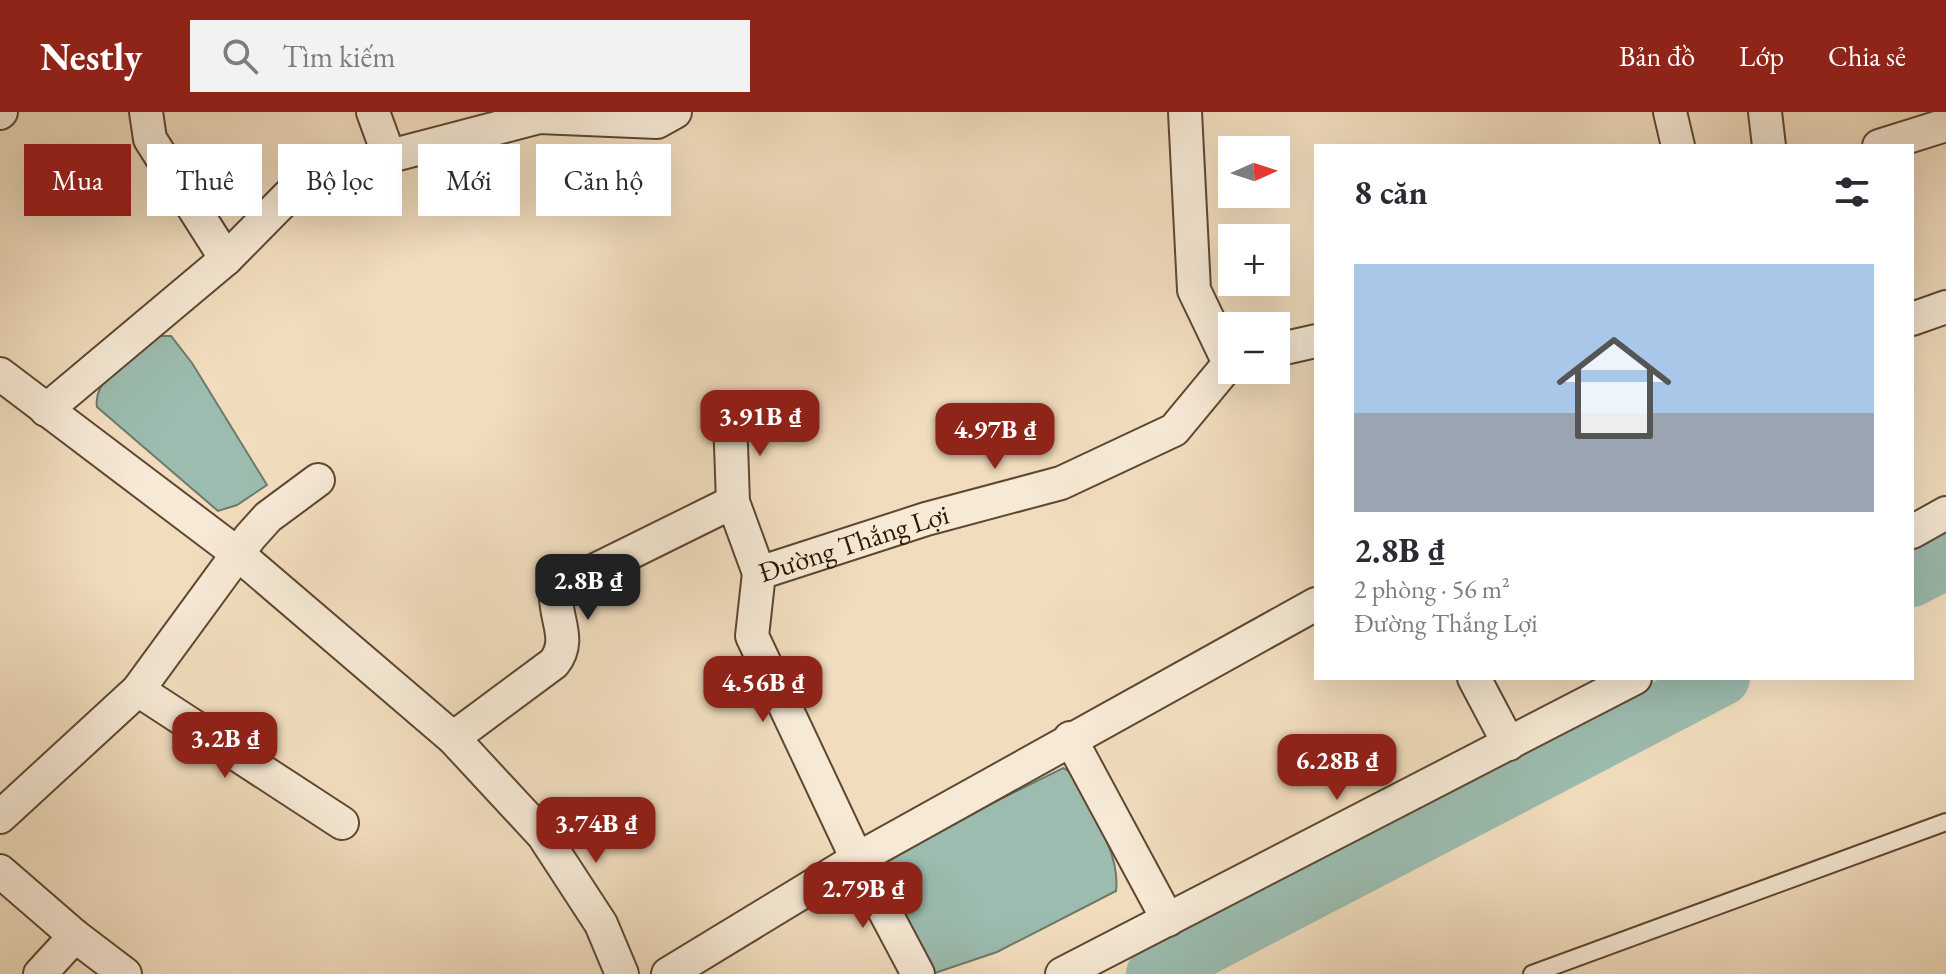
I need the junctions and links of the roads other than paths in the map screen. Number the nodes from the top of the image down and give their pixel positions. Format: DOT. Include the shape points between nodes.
graph roads {
  1 [pos="146,112"];
  2 [pos="373,112"];
  3 [pos="675,112"];
  4 [pos="1185,112"];
  5 [pos="1670,112"];
  6 [pos="1765,112"];
  7 [pos="1946,125"];
  8 [pos="385,144"];
  9 [pos="1678,144"];
  10 [pos="1769,144"];
  11 [pos="1885,144"];
  12 [pos="402,153"];
  13 [pos="278,206"];
  14 [pos="226,259"];
  15 [pos="1946,307"];
  16 [pos="1914,318"];
  17 [pos="1218,337"];
  18 [pos="1314,341"];
  19 [pos="1290,347"];
  20 [pos="0,374"];
  21 [pos="1218,375"];
  22 [pos="46,410"];
  23 [pos="730,417"];
  24 [pos="318,480"];
  25 [pos="733,502"];
  26 [pos="1946,513"];
  27 [pos="1914,531"];
  28 [pos="238,554"];
  29 [pos="759,573"];
  30 [pos="1314,605"];
  31 [pos="1475,680"];
  32 [pos="1631,680"];
  33 [pos="138,690"];
  34 [pos="453,738"];
  35 [pos="1070,738"];
  36 [pos="1509,744"];
  37 [pos="0,817"];
  38 [pos="1946,822"];
  39 [pos="342,823"];
  40 [pos="857,859"];
  41 [pos="0,871"];
  42 [pos="1168,920"];
  43 [pos="75,936"];
  44 [pos="40,974"];
  45 [pos="125,974"];
  46 [pos="622,974"];
  47 [pos="668,974"];
  48 [pos="918,974"];
  49 [pos="1062,974"];
  50 [pos="1532,974"];
  1 -- 14 [label="street" via="150,139"];
  2 -- 8 [label="street"];
  3 -- 12 [label="street" via="657,122 539,117"];
  4 -- 17 [label="street" via="1194,290"];
  5 -- 9 [label="street"];
  6 -- 10 [label="street"];
  7 -- 11 [label="street"];
  13 -- 14 [label="street"];
  14 -- 22 [label="street"];
  15 -- 16 [label="street"];
  18 -- 19 [label="street"];
  20 -- 22 [label="street"];
  21 -- 29 [label="street, Đường Thắng Lợi" via="1174,430 1061,483 926,519"];
  22 -- 28 [label="street"];
  23 -- 25 [label="street, Đường Thắng Lợi"];
  24 -- 28 [label="street" via="268,517"];
  25 -- 29 [label="street, Đường Thắng Lợi"];
  25 -- 34 [label="street" via="565,585 556,594 565,642 561,654"];
  26 -- 27 [label="street"];
  28 -- 33 [label="street"];
  28 -- 34 [label="street"];
  29 -- 40 [label="street" via="752,636"];
  30 -- 35 [label="street"];
  31 -- 36 [label="street"];
  32 -- 36 [label="street"];
  33 -- 37 [label="street"];
  33 -- 39 [label="street"];
  34 -- 46 [label="street" via="543,835 601,924"];
  35 -- 40 [label="street"];
  35 -- 42 [label="street"];
  36 -- 42 [label="street"];
  38 -- 50 [label="lane"];
  40 -- 47 [label="street"];
  40 -- 48 [label="street"];
  41 -- 43 [label="street"];
  42 -- 49 [label="street"];
  43 -- 44 [label="street"];
  43 -- 45 [label="street"];
}
